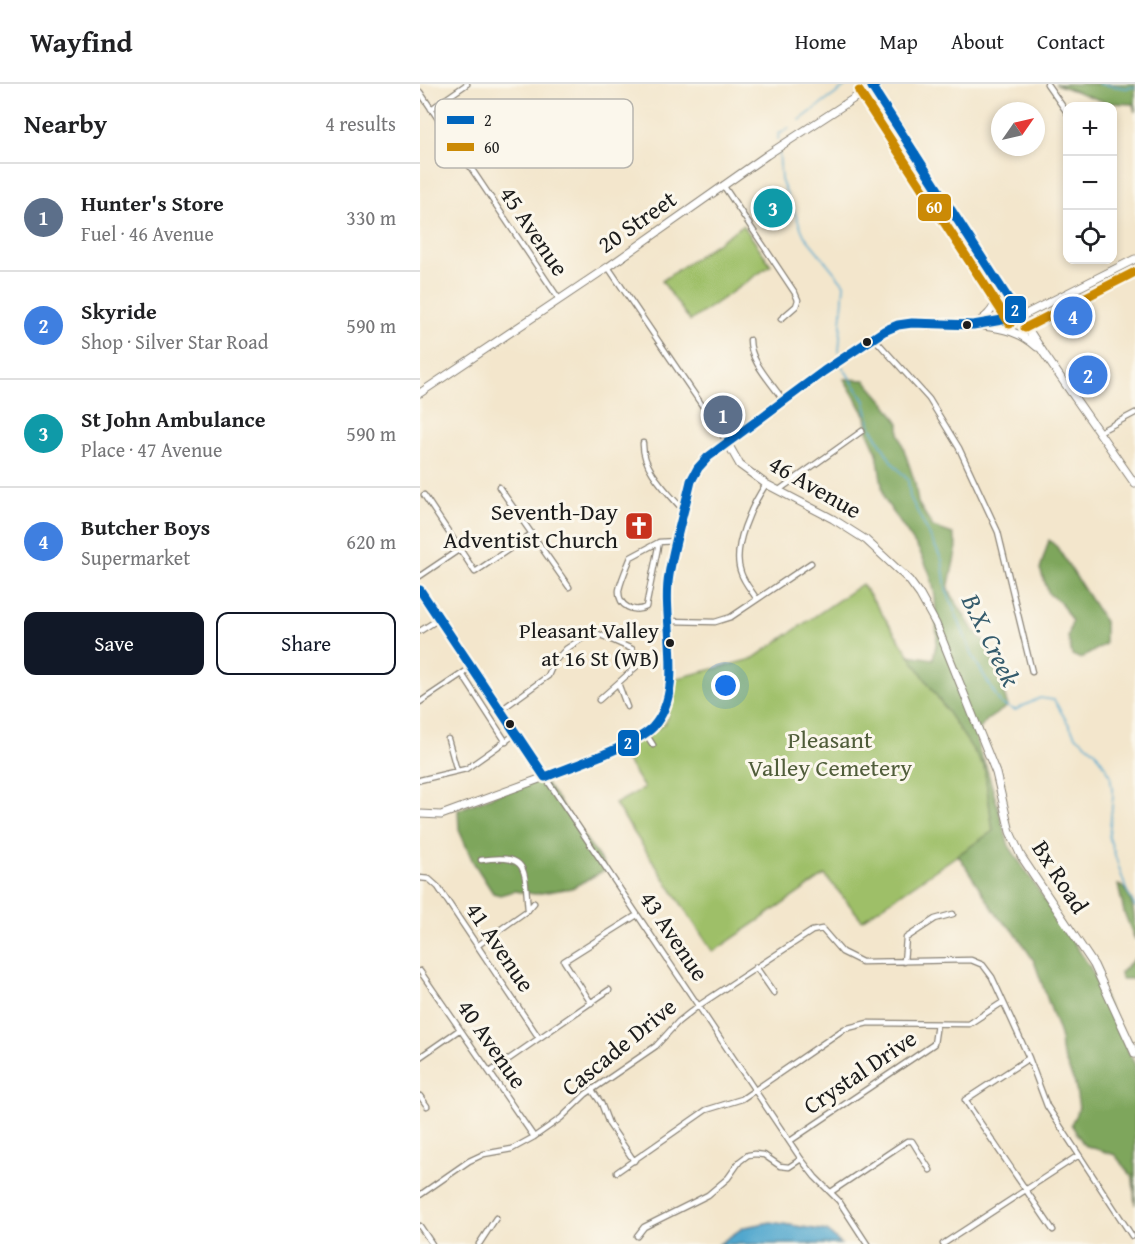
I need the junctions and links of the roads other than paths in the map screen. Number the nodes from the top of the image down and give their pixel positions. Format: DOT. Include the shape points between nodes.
graph roads {
  1 [pos="467,84"];
  2 [pos="1047,84"];
  3 [pos="873,85"];
  4 [pos="420,92"];
  5 [pos="445,99"];
  6 [pos="435,106"];
  7 [pos="1063,107"];
  8 [pos="431,109"];
  9 [pos="435,115"];
  10 [pos="471,168"];
  11 [pos="723,185"];
  12 [pos="1135,259"];
  13 [pos="983,261"];
  14 [pos="608,267"];
  15 [pos="559,299"];
  16 [pos="1020,317"];
  17 [pos="781,319"];
  18 [pos="973,325"];
  19 [pos="873,337"];
  20 [pos="750,340"];
  21 [pos="1045,355"];
  22 [pos="420,393"];
  23 [pos="783,400"];
  24 [pos="1135,413"];
  25 [pos="861,431"];
  26 [pos="1099,432"];
  27 [pos="727,442"];
  28 [pos="643,443"];
  29 [pos="766,484"];
  30 [pos="1135,484"];
  31 [pos="499,487"];
  32 [pos="778,490"];
  33 [pos="424,495"];
  34 [pos="683,510"];
  35 [pos="530,535"];
  36 [pos="676,541"];
  37 [pos="659,542"];
  38 [pos="460,549"];
  39 [pos="811,563"];
  40 [pos="420,576"];
  41 [pos="568,587"];
  42 [pos="420,590"];
  43 [pos="756,598"];
  44 [pos="439,619"];
  45 [pos="668,621"];
  46 [pos="420,631"];
  47 [pos="472,667"];
  48 [pos="1032,672"];
  49 [pos="462,674"];
  50 [pos="618,683"];
  51 [pos="599,700"];
  52 [pos="420,702"];
  53 [pos="627,707"];
  54 [pos="501,710"];
  55 [pos="972,714"];
  56 [pos="517,733"];
  57 [pos="646,734"];
  58 [pos="447,739"];
  59 [pos="506,742"];
  60 [pos="653,745"];
  61 [pos="457,771"];
  62 [pos="545,777"];
  63 [pos="420,780"];
  64 [pos="420,814"];
  65 [pos="481,860"];
  66 [pos="420,878"];
  67 [pos="534,903"];
  68 [pos="528,910"];
  69 [pos="953,914"];
  70 [pos="637,915"];
  71 [pos="477,946"];
  72 [pos="904,962"];
  73 [pos="756,967"];
  74 [pos="420,971"];
  75 [pos="422,979"];
  76 [pos="609,990"];
  77 [pos="774,993"];
  78 [pos="1003,1002"];
  79 [pos="591,1003"];
  80 [pos="698,1006"];
  81 [pos="937,1024"];
  82 [pos="459,1030"];
  83 [pos="539,1038"];
  84 [pos="1135,1054"];
  85 [pos="420,1057"];
  86 [pos="1029,1058"];
  87 [pos="490,1072"];
  88 [pos="592,1090"];
  89 [pos="756,1090"];
  90 [pos="420,1096"];
  91 [pos="427,1106"];
  92 [pos="534,1137"];
  93 [pos="790,1141"];
  94 [pos="1079,1155"];
  95 [pos="801,1160"];
  96 [pos="634,1161"];
  97 [pos="930,1170"];
  98 [pos="617,1172"];
  99 [pos="1025,1191"];
  100 [pos="831,1192"];
  101 [pos="420,1195"];
  102 [pos="496,1218"];
  103 [pos="420,1226"];
  104 [pos="1053,1230"];
  105 [pos="637,1236"];
  106 [pos="1132,1236"];
  107 [pos="432,1244"];
  108 [pos="479,1244"];
  109 [pos="867,1244"];
  110 [pos="943,1244"];
  1 -- 5 [label="street"];
  2 -- 7 [label="street"];
  3 -- 11 [label="street, 20 Street"];
  3 -- 13 [label="street"];
  4 -- 8 [label="street, 45 Avenue"];
  6 -- 8 [label="street"];
  8 -- 9 [label="street, 45 Avenue"];
  10 -- 15 [label="street, 45 Avenue"];
  11 -- 14 [label="street, 20 Street"];
  11 -- 17 [label="street" via="795,292 796,306"];
  12 -- 16 [label="street"];
  13 -- 16 [label="street"];
  13 -- 18 [label="street" via="995,286 996,301 988,316"];
  14 -- 15 [label="street, 20 Street"];
  14 -- 27 [label="street, 46 Avenue"];
  15 -- 22 [label="street, 20 Street"];
  16 -- 18 [label="street"];
  16 -- 21 [label="street"];
  18 -- 19 [label="street" via="912,323"];
  18 -- 21 [label="street" via="1021,335"];
  19 -- 23 [label="street"];
  19 -- 48 [label="street" via="929,399 959,447 998,532"];
  20 -- 23 [label="street" via="754,358"];
  21 -- 26 [label="street"];
  23 -- 27 [label="street"];
  24 -- 26 [label="street"];
  25 -- 32 [label="street"];
  26 -- 30 [label="street"];
  27 -- 29 [label="street, 46 Avenue" via="740,465"];
  27 -- 34 [label="street" via="698,468"];
  28 -- 34 [label="street" via="647,463"];
  29 -- 32 [label="street, 46 Avenue"];
  29 -- 43 [label="street" via="751,507 738,557 741,573"];
  31 -- 35 [label="street"];
  32 -- 55 [label="street, 46 Avenue" via="866,540 909,580 936,624"];
  33 -- 38 [label="street"];
  34 -- 36 [label="street"];
  35 -- 38 [label="street" via="476,572"];
  35 -- 41 [label="street"];
  36 -- 37 [label="street"];
  36 -- 45 [label="street" via="668,578"];
  37 -- 37 [label="street" via="631,557 619,592 628,608 646,607"];
  38 -- 40 [label="street"];
  39 -- 43 [label="street"];
  42 -- 44 [label="street, 43 Avenue"];
  43 -- 45 [label="street" via="730,617 715,622"];
  44 -- 46 [label="street"];
  44 -- 47 [label="street, 43 Avenue"];
  45 -- 57 [label="street" via="670,689 663,713"];
  47 -- 49 [label="street"];
  47 -- 54 [label="street, 43 Avenue"];
  49 -- 52 [label="street"];
  49 -- 59 [label="street"];
  50 -- 51 [label="street"];
  50 -- 53 [label="street"];
  50 -- 54 [label="street" via="636,667 637,657 632,649 596,633 566,650 554,662 548,676"];
  54 -- 56 [label="street, 43 Avenue"];
  55 -- 84 [label="street, Bx Road" via="996,773 1010,832 1021,856 1094,965"];
  56 -- 59 [label="street"];
  56 -- 62 [label="street, 43 Avenue"];
  57 -- 60 [label="street"];
  57 -- 62 [label="street"];
  58 -- 61 [label="street"];
  59 -- 61 [label="street"];
  61 -- 63 [label="street"];
  62 -- 64 [label="street" via="441,815"];
  62 -- 70 [label="street, 43 Avenue"];
  65 -- 68 [label="street" via="503,857 521,866"];
  66 -- 71 [label="street, 41 Avenue" via="429,879 438,887"];
  67 -- 68 [label="street"];
  68 -- 71 [label="street"];
  69 -- 72 [label="street" via="935,919 906,938"];
  70 -- 79 [label="street" via="564,961"];
  70 -- 80 [label="street, 43 Avenue"];
  71 -- 83 [label="street, 41 Avenue"];
  72 -- 73 [label="street, Cascade Drive" via="862,962 842,952 822,929 812,931"];
  72 -- 78 [label="street, Cascade Drive" via="971,960 992,976"];
  73 -- 77 [label="street"];
  73 -- 80 [label="street, Cascade Drive"];
  74 -- 75 [label="street, 40 Avenue"];
  75 -- 82 [label="street, 40 Avenue"];
  76 -- 79 [label="street"];
  78 -- 81 [label="street" via="969,1024"];
  78 -- 86 [label="street, Cascade Drive"];
  79 -- 83 [label="street"];
  80 -- 88 [label="street, Cascade Drive" via="656,1046"];
  80 -- 89 [label="street, 43 Avenue"];
  81 -- 89 [label="street" via="868,1023 844,1029"];
  81 -- 93 [label="street, Crystal Drive" via="934,1044"];
  82 -- 85 [label="street"];
  82 -- 87 [label="street, 40 Avenue"];
  83 -- 87 [label="street"];
  86 -- 94 [label="street, Cascade Drive" via="1047,1106"];
  86 -- 99 [label="street" via="965,1100"];
  87 -- 92 [label="street, 40 Avenue"];
  88 -- 92 [label="street, Cascade Drive"];
  88 -- 96 [label="street"];
  89 -- 93 [label="street, 43 Avenue"];
  89 -- 96 [label="street" via="742,1099 706,1110"];
  90 -- 91 [label="street"];
  92 -- 101 [label="street, Cascade Drive" via="512,1149 469,1161"];
  93 -- 95 [label="street, 43 Avenue"];
  94 -- 99 [label="street"];
  94 -- 106 [label="street, Cascade Drive"];
  95 -- 100 [label="street, 43 Avenue"];
  95 -- 105 [label="street" via="789,1167 764,1155 748,1155 708,1195 658,1218"];
  96 -- 98 [label="street"];
  97 -- 100 [label="street" via="912,1141 908,1141"];
  99 -- 104 [label="street"];
  99 -- 110 [label="street"];
  100 -- 109 [label="street, 43 Avenue"];
  102 -- 108 [label="street"];
  103 -- 107 [label="street"];
}
